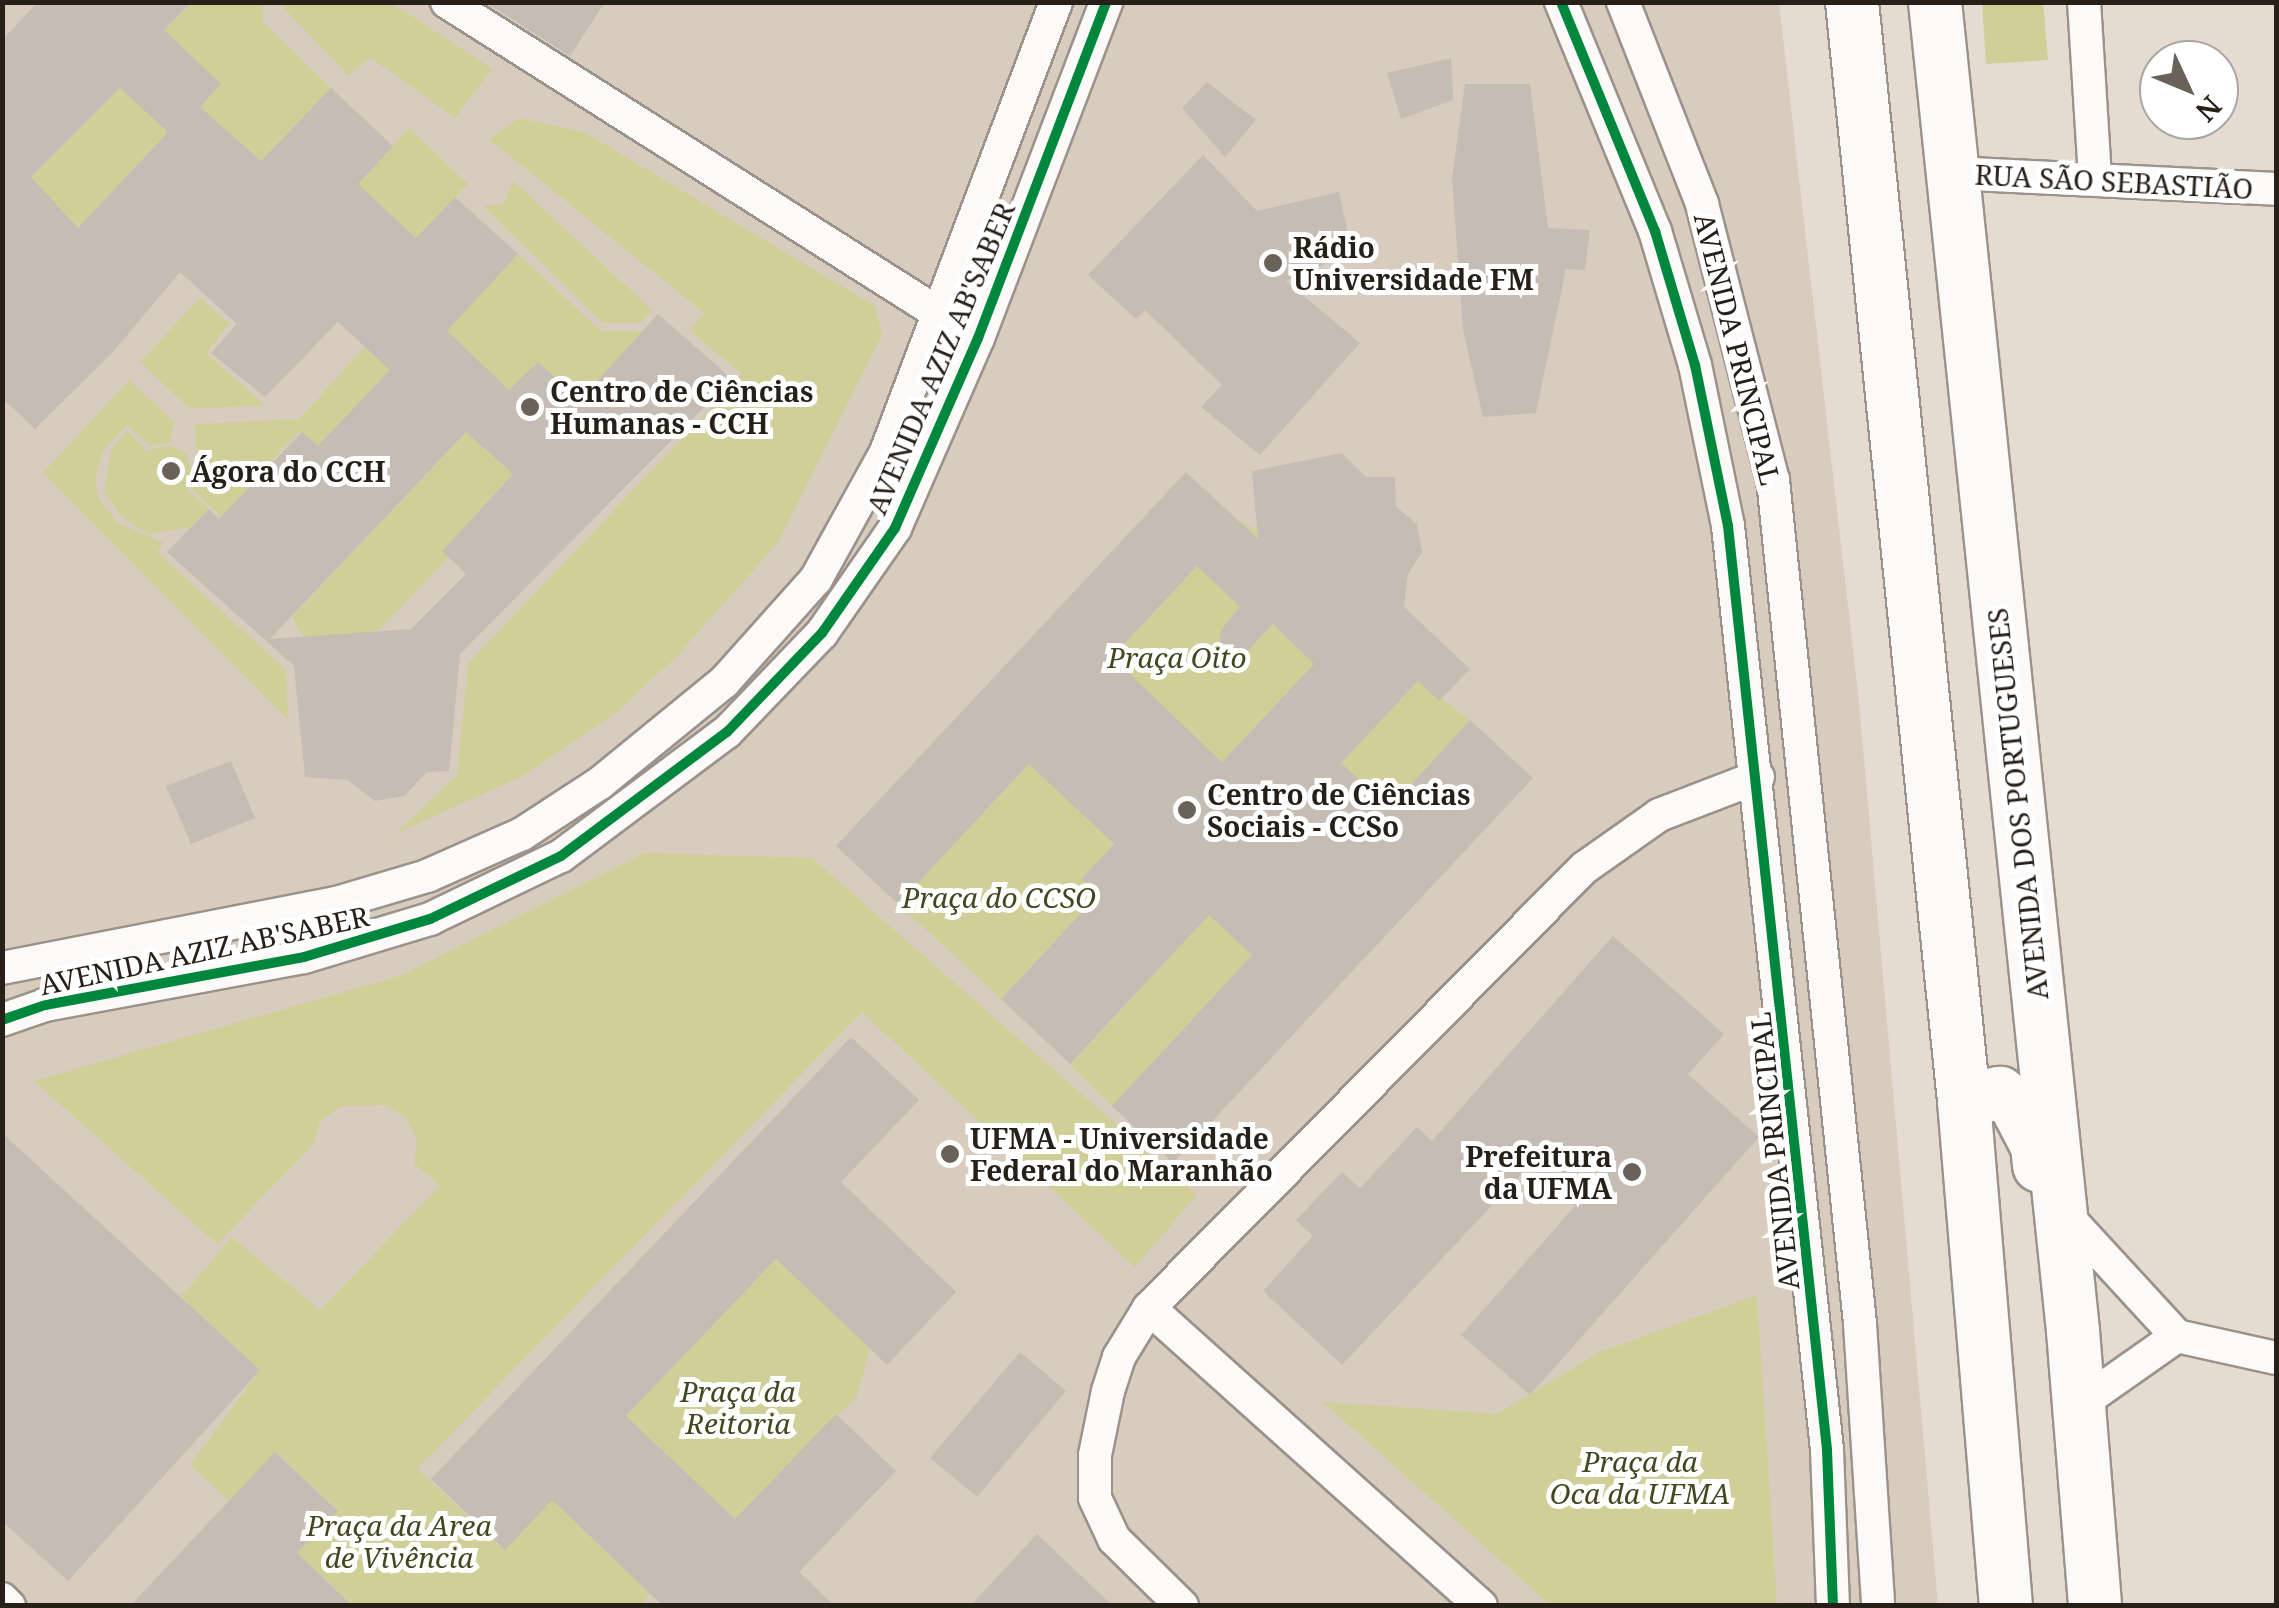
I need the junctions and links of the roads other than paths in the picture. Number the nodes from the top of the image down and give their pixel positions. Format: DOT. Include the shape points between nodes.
graph roads {
  1 [pos="447,2"];
  2 [pos="1056,2"];
  3 [pos="1106,2"];
  4 [pos="1561,2"];
  5 [pos="1623,2"];
  6 [pos="1852,2"];
  7 [pos="1936,2"];
  8 [pos="2084,2"];
  9 [pos="1952,173"];
  10 [pos="2095,177"];
  11 [pos="2276,189"];
  12 [pos="942,316"];
  13 [pos="978,338"];
  14 [pos="1758,777"];
  15 [pos="2,968"];
  16 [pos="2,1020"];
  17 [pos="1964,1101"];
  18 [pos="1846,1203"];
  19 [pos="2060,1209"];
  20 [pos="1803,1211"];
  21 [pos="1149,1308"];
  22 [pos="2073,1331"];
  23 [pos="2176,1336"];
  24 [pos="2276,1358"];
  25 [pos="2079,1405"];
  26 [pos="2,1599"];
  27 [pos="9,1606"];
  28 [pos="1182,1606"];
  29 [pos="1481,1606"];
  30 [pos="1833,1606"];
  31 [pos="1878,1606"];
  32 [pos="2006,1606"];
  33 [pos="2095,1606"];
  1 -- 12 [label="street"];
  2 -- 12 [label="street, AVENIDA AZIZ AB'SABER"];
  3 -- 13 [label="street, AVENIDA AZIZ AB'SABER"];
  4 -- 14 [label="street, AVENIDA PRINCIPAL" via="1655,231 1695,365 1728,526"];
  5 -- 18 [label="street, AVENIDA PRINCIPAL" via="1702,204 1773,480 1794,630"];
  6 -- 17 [label="highway"];
  7 -- 9 [label="highway, AVENIDA DOS PORTUGUESES"];
  8 -- 10 [label="street"];
  9 -- 10 [label="street, RUA SÃO SEBASTIÃO"];
  9 -- 19 [label="highway, AVENIDA DOS PORTUGUESES"];
  10 -- 11 [label="street, RUA SÃO SEBASTIÃO"];
  12 -- 13 [label="street"];
  12 -- 15 [label="street, AVENIDA AZIZ AB'SABER" via="886,452 816,578 724,682 600,783 522,834 427,876 336,903"];
  13 -- 16 [label="street, AVENIDA AZIZ AB'SABER" via="917,483 861,583 741,719 620,817 496,891 366,941 45,1005"];
  14 -- 20 [label="street, AVENIDA PRINCIPAL"];
  14 -- 21 [label="street" via="1658,815 1572,878"];
  17 -- 22 [label="highway" via="2000,1093 2026,1119 2036,1146 2050,1277"];
  17 -- 32 [label="highway"];
  18 -- 20 [label="street"];
  18 -- 31 [label="street, AVENIDA PRINCIPAL"];
  19 -- 22 [label="highway, AVENIDA DOS PORTUGUESES"];
  19 -- 23 [label="street"];
  20 -- 30 [label="street, AVENIDA PRINCIPAL" via="1827,1450"];
  21 -- 28 [label="street" via="1119,1357 1108,1391 1095,1455 1095,1498 1114,1539"];
  21 -- 29 [label="street"];
  22 -- 25 [label="highway, AVENIDA DOS PORTUGUESES"];
  23 -- 24 [label="street"];
  23 -- 25 [label="street"];
  25 -- 33 [label="highway, AVENIDA DOS PORTUGUESES"];
  26 -- 27 [label="street"];
}
